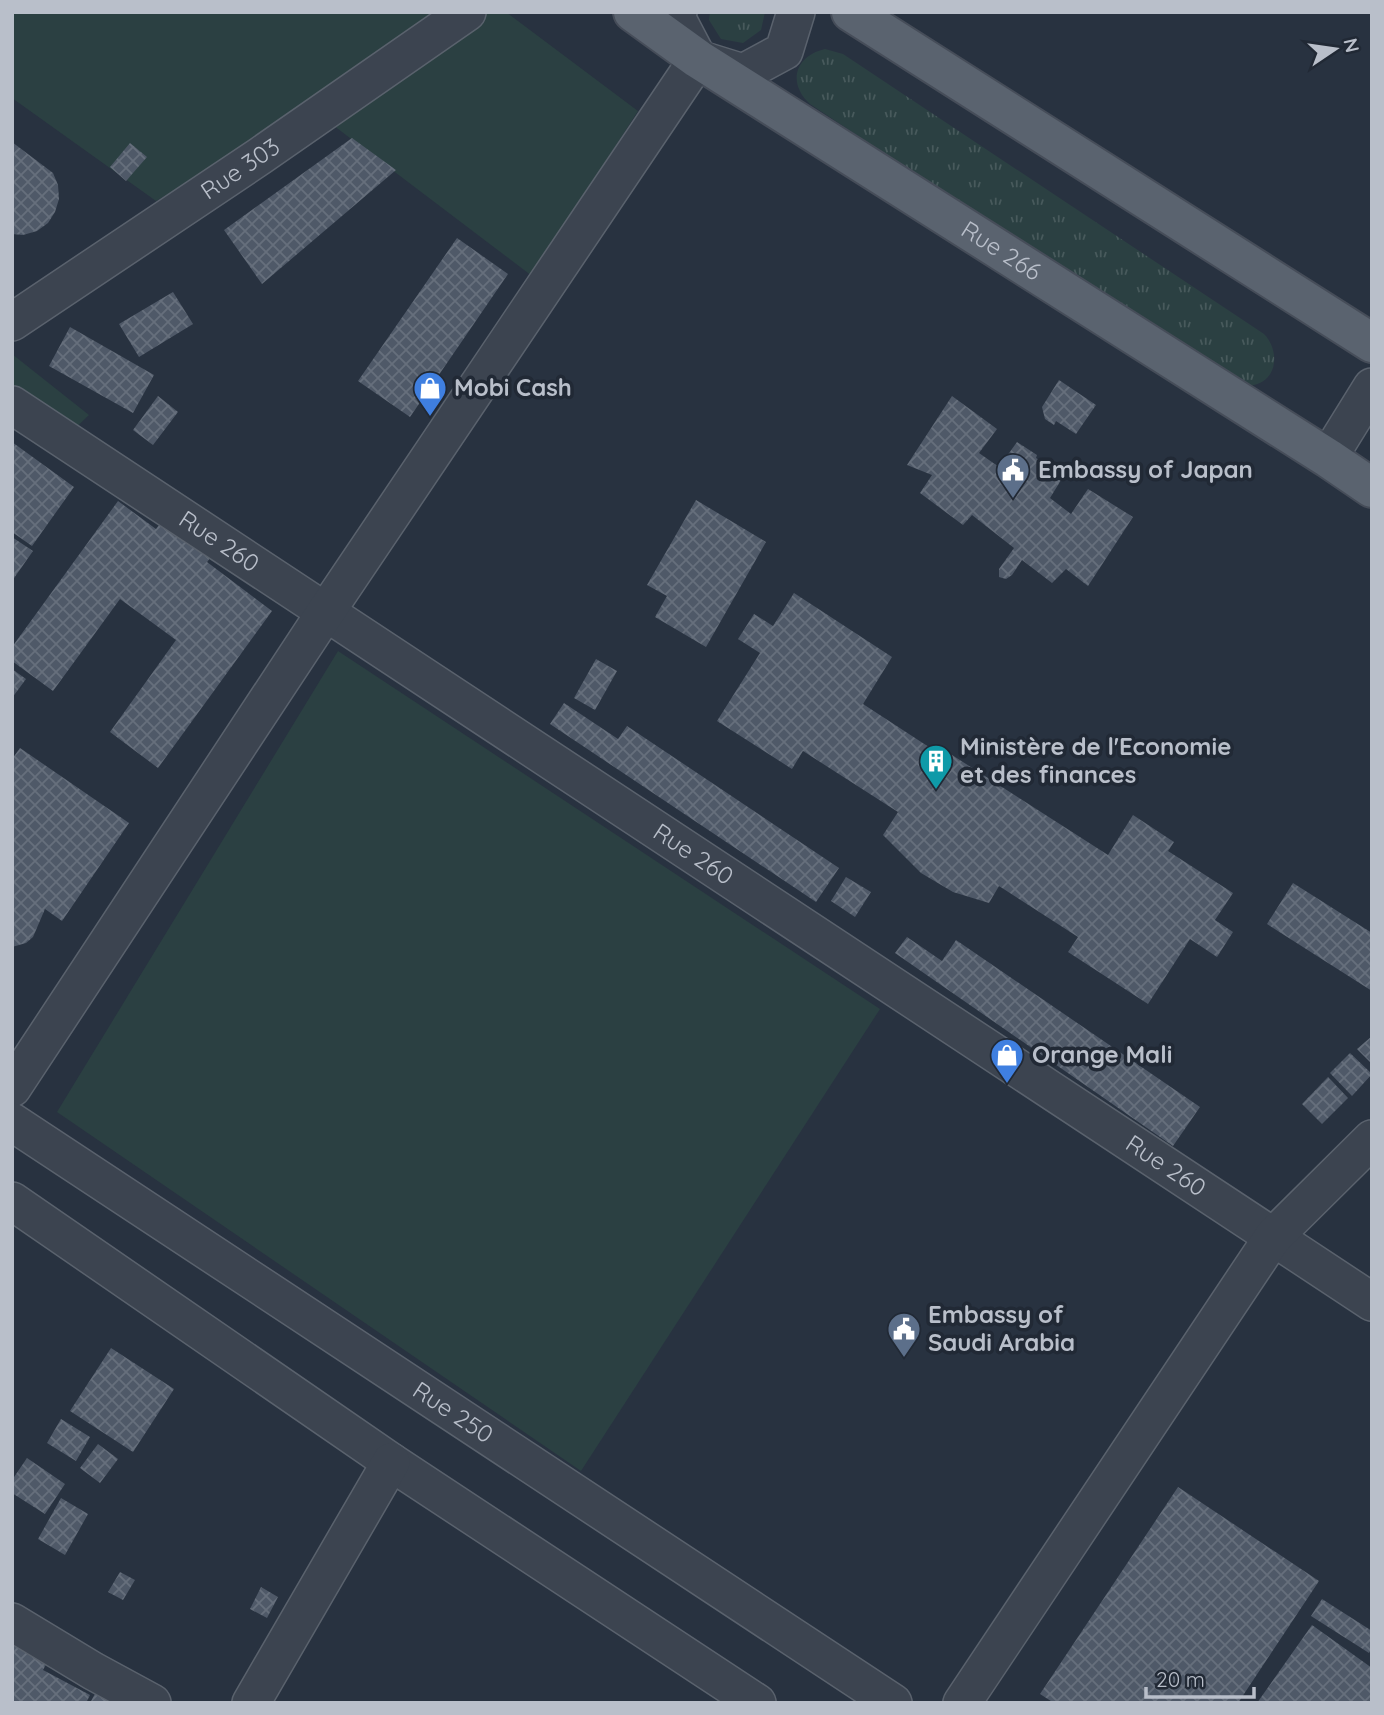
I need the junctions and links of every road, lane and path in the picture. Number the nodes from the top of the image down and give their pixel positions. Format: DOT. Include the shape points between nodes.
graph roads {
  1 [pos="467,12"];
  2 [pos="633,12"];
  3 [pos="678,12"];
  4 [pos="796,12"];
  5 [pos="851,12"];
  6 [pos="698,59"];
  7 [pos="12,322"];
  8 [pos="1372,343"];
  9 [pos="1372,387"];
  10 [pos="12,405"];
  11 [pos="1328,458"];
  12 [pos="1372,488"];
  13 [pos="325,613"];
  14 [pos="12,1088"];
  15 [pos="12,1122"];
  16 [pos="1372,1139"];
  17 [pos="12,1201"];
  18 [pos="1273,1237"];
  19 [pos="1372,1302"];
  20 [pos="391,1462"];
  21 [pos="12,1622"];
  22 [pos="152,1703"];
  23 [pos="251,1703"];
  24 [pos="757,1703"];
  25 [pos="893,1703"];
  26 [pos="962,1703"];
  1 -- 7 [label="street, Rue 303"];
  2 -- 6 [label="main road, Rue 266"];
  3 -- 6 [label="street" via="676,18"];
  4 -- 6 [label="street" via="784,51 743,73"];
  5 -- 8 [label="main road"];
  6 -- 11 [label="main road, Rue 266"];
  6 -- 13 [label="street"];
  9 -- 11 [label="street"];
  10 -- 13 [label="street, Rue 260"];
  11 -- 12 [label="main road, Rue 266"];
  13 -- 14 [label="street"];
  13 -- 18 [label="street, Rue 260"];
  15 -- 25 [label="street, Rue 250"];
  16 -- 18 [label="street"];
  17 -- 20 [label="street"];
  18 -- 19 [label="street, Rue 260"];
  18 -- 26 [label="street"];
  20 -- 23 [label="street"];
  20 -- 24 [label="street"];
  21 -- 22 [label="street"];
}
